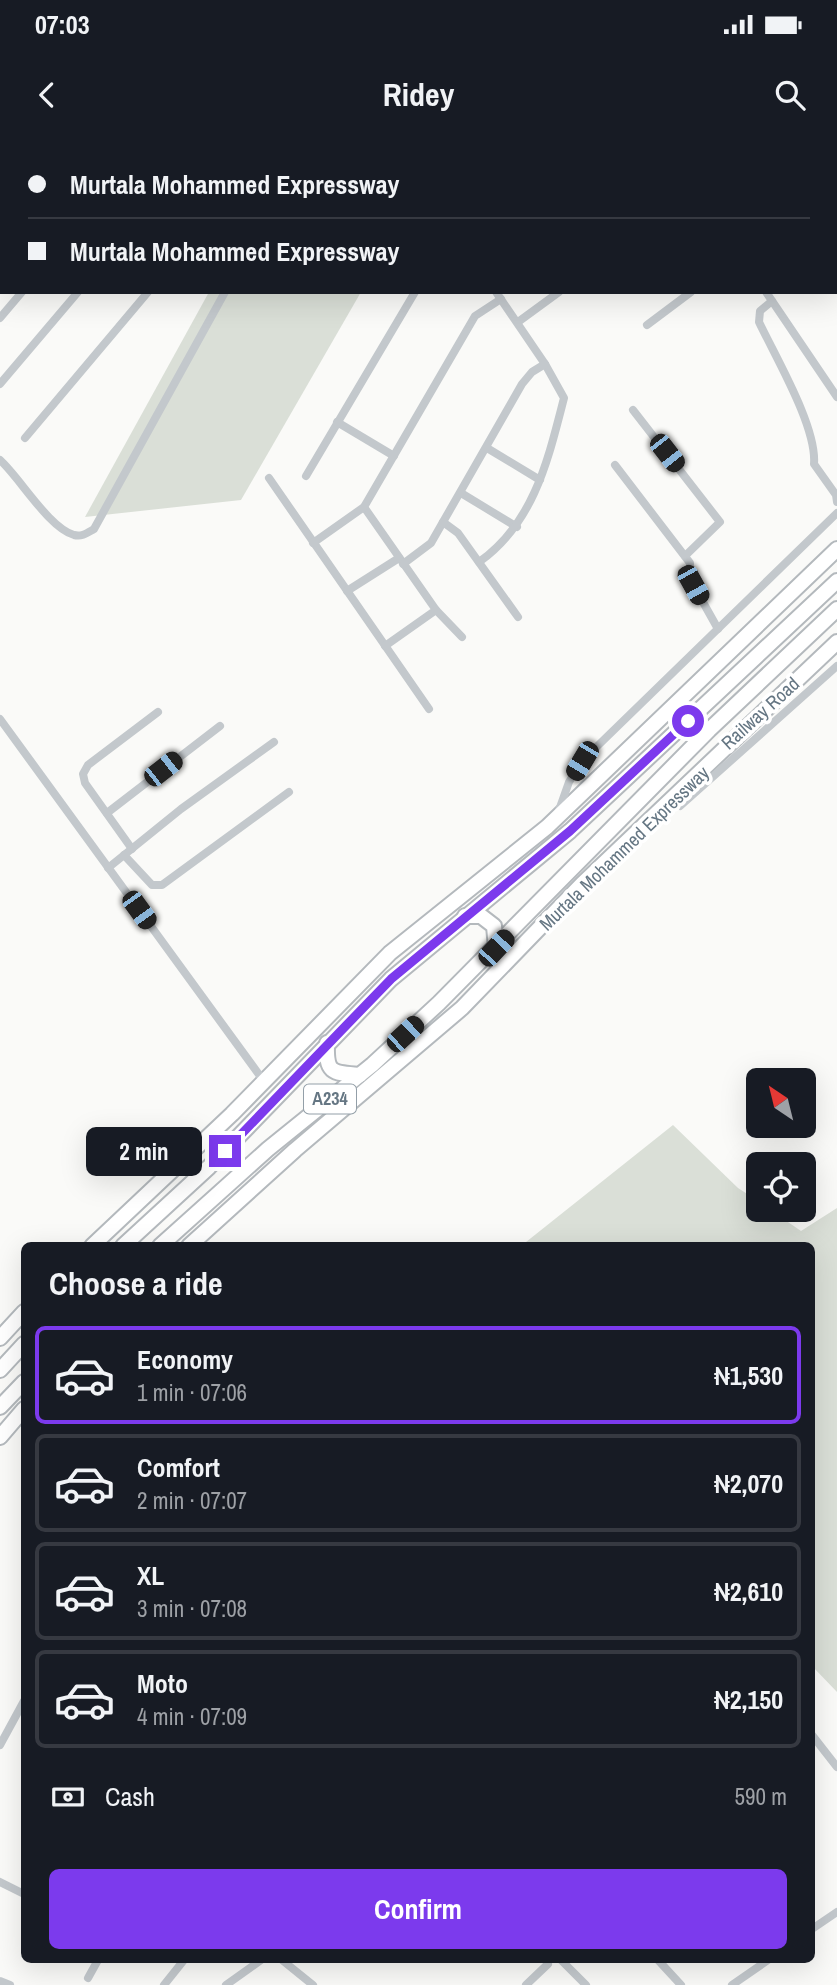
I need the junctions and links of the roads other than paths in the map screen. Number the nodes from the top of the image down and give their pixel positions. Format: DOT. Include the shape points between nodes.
graph roads {
  1 [pos="20,294"];
  2 [pos="76,294"];
  3 [pos="146,294"];
  4 [pos="224,294"];
  5 [pos="414,294"];
  6 [pos="556,294"];
  7 [pos="688,294"];
  8 [pos="767,294"];
  9 [pos="499,295"];
  10 [pos="772,301"];
  11 [pos="0,318"];
  12 [pos="518,322"];
  13 [pos="647,325"];
  14 [pos="545,364"];
  15 [pos="0,384"];
  16 [pos="837,397"];
  17 [pos="633,410"];
  18 [pos="337,422"];
  19 [pos="25,438"];
  20 [pos="487,448"];
  21 [pos="394,456"];
  22 [pos="0,460"];
  23 [pos="615,465"];
  24 [pos="306,476"];
  25 [pos="269,478"];
  26 [pos="540,480"];
  27 [pos="461,493"];
  28 [pos="837,502"];
  29 [pos="364,507"];
  30 [pos="837,512"];
  31 [pos="443,522"];
  32 [pos="517,527"];
  33 [pos="313,543"];
  34 [pos="837,549"];
  35 [pos="685,556"];
  36 [pos="401,561"];
  37 [pos="479,562"];
  38 [pos="837,581"];
  39 [pos="347,591"];
  40 [pos="837,609"];
  41 [pos="436,610"];
  42 [pos="519,617"];
  43 [pos="837,619"];
  44 [pos="718,629"];
  45 [pos="814,630"];
  46 [pos="462,637"];
  47 [pos="837,642"];
  48 [pos="385,646"];
  49 [pos="723,659"];
  50 [pos="837,666"];
  51 [pos="429,709"];
  52 [pos="158,712"];
  53 [pos="0,719"];
  54 [pos="220,726"];
  55 [pos="675,732"];
  56 [pos="274,742"];
  57 [pos="289,792"];
  58 [pos="673,800"];
  59 [pos="107,813"];
  60 [pos="556,819"];
  61 [pos="132,849"];
  62 [pos="545,852"];
  63 [pos="124,855"];
  64 [pos="108,868"];
  65 [pos="466,916"];
  66 [pos="496,948"];
  67 [pos="327,1043"];
  68 [pos="360,1075"];
  69 [pos="263,1080"];
  70 [pos="96,1242"];
  71 [pos="127,1242"];
  72 [pos="164,1242"];
  73 [pos="193,1242"];
  74 [pos="21,1315"];
  75 [pos="0,1338"];
  76 [pos="21,1347"];
  77 [pos="0,1370"];
  78 [pos="21,1385"];
  79 [pos="0,1407"];
  80 [pos="21,1412"];
  81 [pos="0,1437"];
  82 [pos="21,1706"];
  83 [pos="815,1739"];
  84 [pos="0,1745"];
  85 [pos="837,1767"];
  86 [pos="0,1882"];
  87 [pos="21,1892"];
  88 [pos="837,1912"];
  89 [pos="815,1927"];
  90 [pos="96,1963"];
  91 [pos="182,1963"];
  92 [pos="257,1963"];
  93 [pos="286,1963"];
  94 [pos="564,1963"];
  95 [pos="661,1963"];
  96 [pos="764,1963"];
  97 [pos="548,1964"];
  98 [pos="88,1978"];
  99 [pos="0,1981"];
  100 [pos="10,1985"];
  101 [pos="164,1985"];
  102 [pos="226,1985"];
  103 [pos="313,1985"];
  104 [pos="526,1985"];
  105 [pos="586,1985"];
  106 [pos="681,1985"];
  107 [pos="732,1985"];
  1 -- 11 [label="street"];
  2 -- 15 [label="street"];
  3 -- 19 [label="street"];
  4 -- 22 [label="street" via="94,529 82,536 59,526"];
  5 -- 18 [label="street"];
  6 -- 12 [label="street"];
  7 -- 13 [label="street"];
  8 -- 10 [label="street"];
  9 -- 12 [label="street"];
  9 -- 21 [label="street" via="475,316"];
  10 -- 16 [label="street"];
  10 -- 28 [label="street" via="760,312 759,322 808,428 817,454 814,464"];
  12 -- 14 [label="street"];
  14 -- 20 [label="street" via="522,384"];
  14 -- 26 [label="street" via="564,398"];
  17 -- 35 [label="street" via="720,522"];
  18 -- 21 [label="street"];
  18 -- 24 [label="street"];
  20 -- 26 [label="street"];
  20 -- 27 [label="street"];
  21 -- 29 [label="street"];
  23 -- 35 [label="street"];
  25 -- 33 [label="street"];
  26 -- 32 [label="street"];
  27 -- 31 [label="street"];
  27 -- 32 [label="street"];
  29 -- 33 [label="street"];
  29 -- 36 [label="street"];
  30 -- 44 [label="street"];
  31 -- 36 [label="street" via="426,549"];
  31 -- 37 [label="street" via="458,533"];
  32 -- 37 [label="street"];
  33 -- 39 [label="street"];
  34 -- 49 [label="highway"];
  35 -- 44 [label="street" via="690,579"];
  36 -- 39 [label="street"];
  36 -- 41 [label="street"];
  37 -- 42 [label="street"];
  38 -- 55 [label="highway, A234"];
  39 -- 48 [label="street"];
  40 -- 45 [label="highway, Murtala Mohammed Expressway / A234"];
  41 -- 46 [label="street"];
  41 -- 48 [label="street"];
  43 -- 45 [label="highway"];
  44 -- 60 [label="street" via="582,761"];
  45 -- 66 [label="highway, Murtala Mohammed Expressway / A234" via="584,854"];
  47 -- 58 [label="highway, Murtala Mohammed Expressway"];
  48 -- 51 [label="street"];
  49 -- 55 [label="highway"];
  49 -- 60 [label="highway"];
  50 -- 58 [label="street, Railway Road" via="680,806"];
  52 -- 59 [label="street" via="88,765 83,774"];
  53 -- 64 [label="street"];
  54 -- 59 [label="street"];
  55 -- 62 [label="highway, A234"];
  56 -- 61 [label="street"];
  57 -- 63 [label="street" via="162,885 152,886"];
  58 -- 73 [label="highway, Murtala Mohammed Expressway" via="582,884 462,1008"];
  59 -- 61 [label="street"];
  60 -- 62 [label="highway"];
  60 -- 69 [label="highway" via="390,953"];
  61 -- 63 [label="street"];
  62 -- 65 [label="highway, A234"];
  63 -- 64 [label="street"];
  64 -- 69 [label="street"];
  65 -- 66 [label="highway" via="481,916 494,926"];
  65 -- 67 [label="highway, A234" via="420,953"];
  66 -- 68 [label="highway, Murtala Mohammed Expressway / A234"];
  67 -- 68 [label="highway" via="326,1063 331,1070"];
  67 -- 71 [label="highway, A234" via="209,1167"];
  68 -- 72 [label="highway, Murtala Mohammed Expressway / A234"];
  69 -- 70 [label="highway"];
  74 -- 75 [label="highway"];
  76 -- 77 [label="highway"];
  78 -- 79 [label="highway"];
  80 -- 81 [label="highway"];
  82 -- 84 [label="street"];
  83 -- 85 [label="street"];
  86 -- 87 [label="street"];
  88 -- 89 [label="street"];
  90 -- 98 [label="street"];
  91 -- 101 [label="street"];
  92 -- 102 [label="street"];
  93 -- 103 [label="street"];
  94 -- 105 [label="street"];
  95 -- 106 [label="street"];
  96 -- 107 [label="street"];
  97 -- 104 [label="street"];
  99 -- 100 [label="street"];
}
